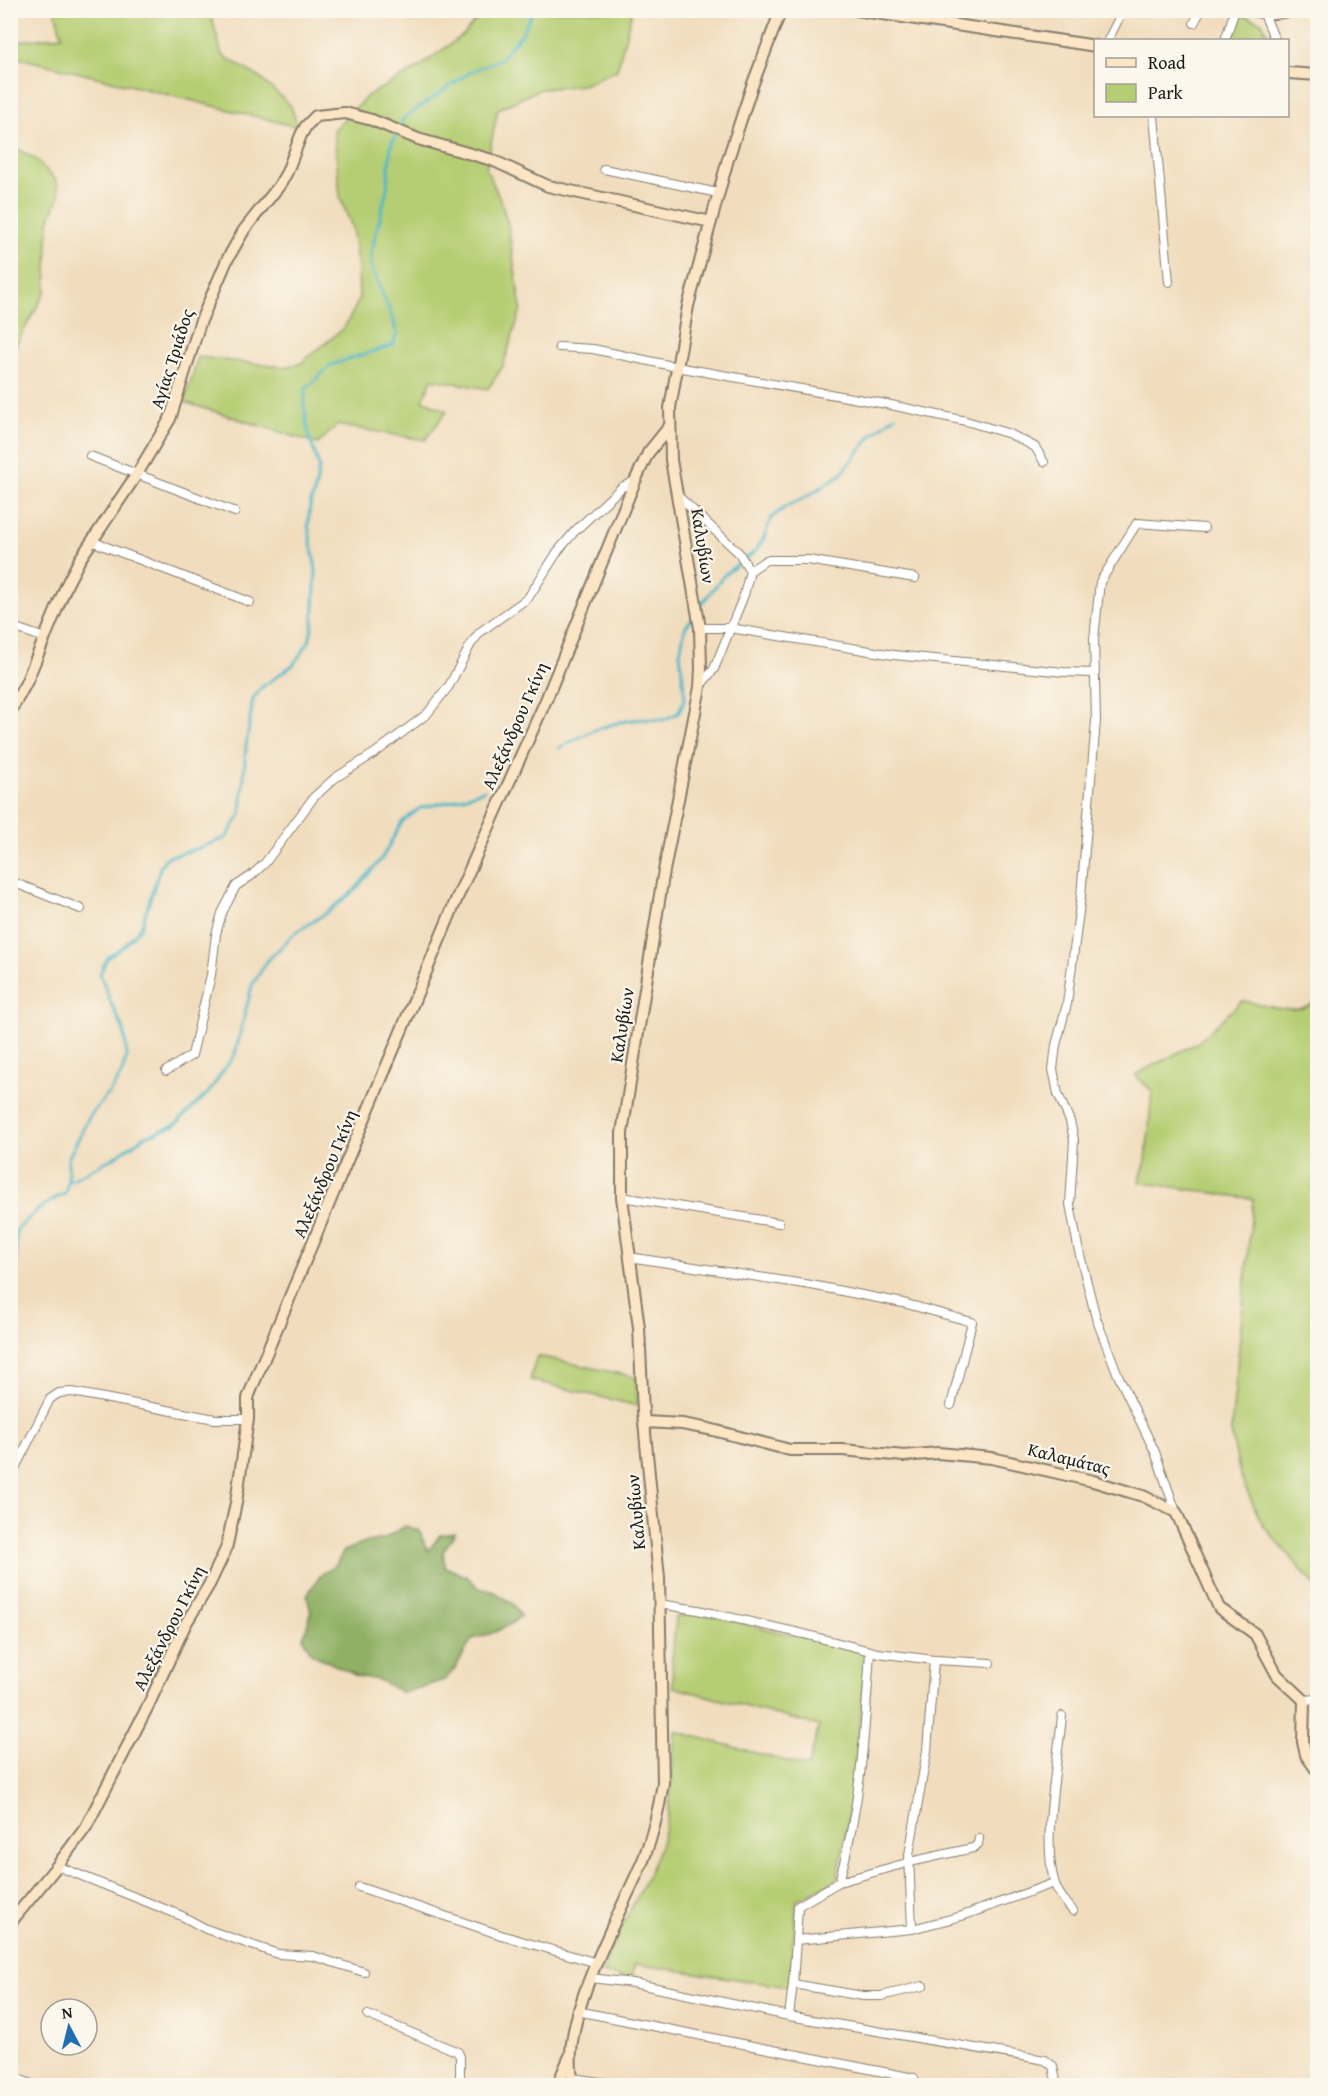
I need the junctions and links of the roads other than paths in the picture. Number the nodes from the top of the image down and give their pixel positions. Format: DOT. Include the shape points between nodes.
graph roads {
  1 [pos="781,10"];
  2 [pos="856,10"];
  3 [pos="1123,10"];
  4 [pos="1201,10"];
  5 [pos="1235,10"];
  6 [pos="1303,10"];
  7 [pos="1248,11"];
  8 [pos="1265,16"];
  9 [pos="1194,23"];
  10 [pos="1108,39"];
  11 [pos="1225,39"];
  12 [pos="1275,39"];
  13 [pos="1094,46"];
  14 [pos="1289,72"];
  15 [pos="1317,75"];
  16 [pos="1154,117"];
  17 [pos="604,169"];
  18 [pos="718,193"];
  19 [pos="711,222"];
  20 [pos="1169,282"];
  21 [pos="559,347"];
  22 [pos="677,367"];
  23 [pos="669,427"];
  24 [pos="90,456"];
  25 [pos="1044,462"];
  26 [pos="137,474"];
  27 [pos="635,481"];
  28 [pos="678,496"];
  29 [pos="235,512"];
  30 [pos="1204,528"];
  31 [pos="91,541"];
  32 [pos="749,568"];
  33 [pos="915,578"];
  34 [pos="250,602"];
  35 [pos="699,624"];
  36 [pos="10,626"];
  37 [pos="730,628"];
  38 [pos="45,638"];
  39 [pos="1094,673"];
  40 [pos="700,687"];
  41 [pos="10,712"];
  42 [pos="10,881"];
  43 [pos="81,909"];
  44 [pos="166,1071"];
  45 [pos="622,1197"];
  46 [pos="779,1223"];
  47 [pos="629,1257"];
  48 [pos="951,1405"];
  49 [pos="248,1419"];
  50 [pos="645,1422"];
  51 [pos="10,1478"];
  52 [pos="1176,1512"];
  53 [pos="659,1604"];
  54 [pos="870,1651"];
  55 [pos="934,1660"];
  56 [pos="990,1663"];
  57 [pos="1317,1699"];
  58 [pos="1304,1700"];
  59 [pos="1062,1716"];
  60 [pos="1317,1772"];
  61 [pos="979,1838"];
  62 [pos="910,1862"];
  63 [pos="57,1866"];
  64 [pos="839,1882"];
  65 [pos="1054,1883"];
  66 [pos="359,1887"];
  67 [pos="1073,1911"];
  68 [pos="10,1923"];
  69 [pos="912,1929"];
  70 [pos="796,1940"];
  71 [pos="597,1963"];
  72 [pos="364,1972"];
  73 [pos="591,1978"];
  74 [pos="793,1984"];
  75 [pos="923,1986"];
  76 [pos="577,2010"];
  77 [pos="368,2015"];
  78 [pos="789,2016"];
  79 [pos="572,2049"];
  80 [pos="10,2076"];
  81 [pos="914,2078"];
  82 [pos="573,2082"];
  83 [pos="37,2085"];
  84 [pos="460,2085"];
  85 [pos="556,2085"];
  86 [pos="628,2085"];
  87 [pos="1057,2085"];
  1 -- 18 [label="street, Καλυβίων"];
  2 -- 13 [label="street"];
  3 -- 10 [label="street"];
  4 -- 9 [label="street"];
  5 -- 11 [label="street"];
  6 -- 8 [label="street"];
  7 -- 8 [label="street"];
  8 -- 12 [label="street"];
  14 -- 15 [label="street"];
  16 -- 20 [label="street"];
  17 -- 18 [label="street"];
  18 -- 19 [label="street, Καλυβίων"];
  19 -- 22 [label="street, Καλυβίων" via="688,306"];
  19 -- 26 [label="street, Αγίας Τριάδος" via="548,186 492,160 418,139 372,120 345,113 316,116 296,144 283,179 244,230 227,260 200,323 170,419"];
  21 -- 22 [label="street"];
  22 -- 23 [label="street, Καλυβίων"];
  22 -- 25 [label="street" via="966,421 1010,434 1035,447"];
  23 -- 27 [label="street, Αλεξάνδρου Γκίνη" via="648,453"];
  23 -- 28 [label="street, Καλυβίων"];
  24 -- 26 [label="street"];
  26 -- 29 [label="street"];
  26 -- 31 [label="street, Αγίας Τριάδος"];
  27 -- 44 [label="street" via="622,487 575,531 528,598 480,632 449,686 427,714 335,778 314,797 265,863 236,886 219,924 192,1055"];
  27 -- 49 [label="street, Αλεξάνδρου Γκίνη" via="546,700 458,898 253,1385 248,1398"];
  28 -- 32 [label="street"];
  28 -- 35 [label="street, Καλυβίων"];
  30 -- 39 [label="street" via="1137,523 1100,582"];
  31 -- 34 [label="street"];
  31 -- 38 [label="street, Αγίας Τριάδος" via="67,584"];
  32 -- 33 [label="street" via="779,558"];
  32 -- 37 [label="street" via="744,595"];
  35 -- 37 [label="street"];
  35 -- 40 [label="street, Καλυβίων"];
  36 -- 38 [label="street"];
  37 -- 39 [label="street" via="894,655"];
  37 -- 40 [label="street" via="714,669"];
  38 -- 41 [label="street, Αγίας Τριάδος"];
  39 -- 52 [label="street" via="1096,721 1081,896 1067,1004 1053,1069 1074,1140 1070,1204 1096,1318 1155,1452"];
  40 -- 45 [label="street, Καλυβίων" via="663,876 622,1133"];
  42 -- 43 [label="street"];
  45 -- 46 [label="street"];
  45 -- 47 [label="street, Καλυβίων"];
  47 -- 48 [label="street" via="811,1285 903,1303 972,1322"];
  47 -- 50 [label="street, Καλυβίων" via="639,1328"];
  49 -- 51 [label="street" via="215,1419 72,1392 59,1393 50,1399"];
  49 -- 63 [label="street, Αλεξάνδρου Γκίνη" via="228,1546 185,1625 106,1790 86,1827"];
  50 -- 52 [label="street, Καλαμάτας" via="709,1429 790,1450 992,1458 1093,1481 1143,1496"];
  50 -- 53 [label="street, Καλυβίων"];
  52 -- 58 [label="street" via="1219,1608 1255,1634 1277,1675"];
  53 -- 54 [label="street"];
  53 -- 71 [label="street, Καλυβίων" via="663,1783 659,1807 644,1856"];
  54 -- 55 [label="street"];
  54 -- 64 [label="street" via="864,1750"];
  55 -- 56 [label="street"];
  55 -- 62 [label="street" via="927,1750"];
  57 -- 58 [label="street"];
  58 -- 60 [label="street" via="1303,1742"];
  59 -- 65 [label="street" via="1050,1830"];
  61 -- 62 [label="street" via="973,1848"];
  62 -- 64 [label="street"];
  62 -- 69 [label="street"];
  63 -- 68 [label="street, Αλεξάνδρου Γκίνη"];
  63 -- 72 [label="street" via="246,1943 278,1954 313,1956"];
  64 -- 70 [label="street" via="800,1903"];
  65 -- 67 [label="street"];
  65 -- 69 [label="street" via="962,1916"];
  66 -- 71 [label="street"];
  69 -- 70 [label="street"];
  70 -- 74 [label="street"];
  71 -- 73 [label="street, Καλυβίων"];
  73 -- 76 [label="street, Καλυβίων"];
  73 -- 78 [label="street" via="633,1983"];
  74 -- 75 [label="street" via="863,1996"];
  74 -- 78 [label="street"];
  76 -- 79 [label="street, Καλυβίων"];
  76 -- 81 [label="street"];
  77 -- 84 [label="street" via="458,2052"];
  78 -- 87 [label="street" via="1045,2060 1053,2066"];
  79 -- 82 [label="street, Καλυβίων"];
  79 -- 85 [label="street, Καλυβίων"];
  80 -- 83 [label="street"];
  82 -- 86 [label="street"];
}
